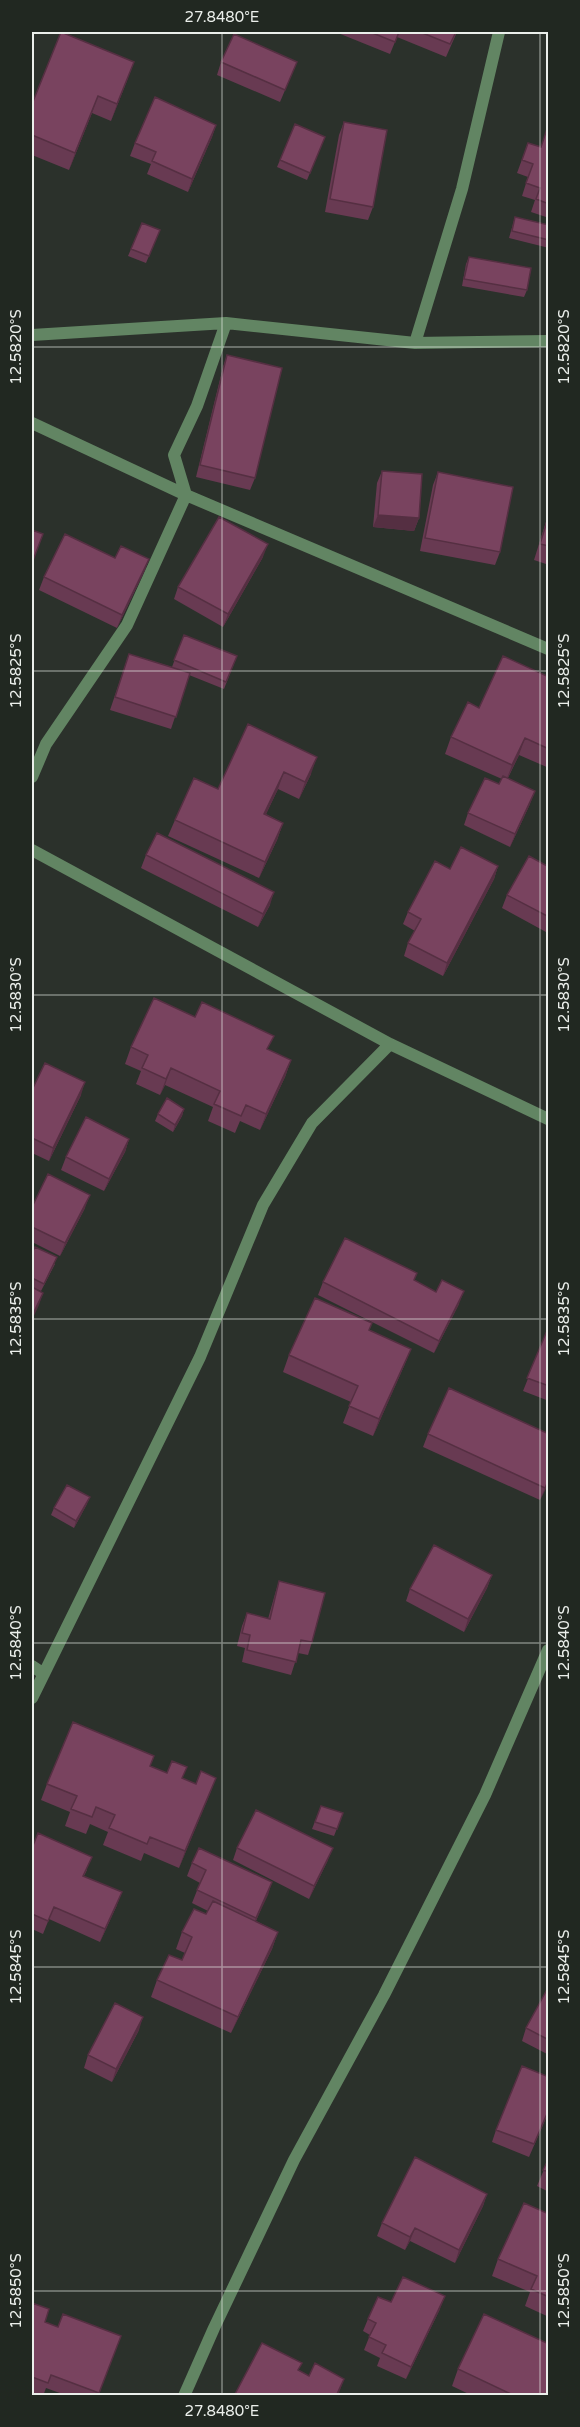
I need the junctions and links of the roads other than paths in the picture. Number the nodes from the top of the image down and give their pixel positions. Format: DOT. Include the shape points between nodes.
graph roads {
  1 [pos="499,32"];
  2 [pos="226,323"];
  3 [pos="32,335"];
  4 [pos="549,341"];
  5 [pos="415,343"];
  6 [pos="32,423"];
  7 [pos="186,495"];
  8 [pos="549,649"];
  9 [pos="32,777"];
  10 [pos="32,850"];
  11 [pos="390,1044"];
  12 [pos="549,1119"];
  13 [pos="549,1650"];
  14 [pos="32,1666"];
  15 [pos="44,1674"];
  16 [pos="32,1698"];
  17 [pos="184,2396"];
  1 -- 5 [label="street" via="462,189"];
  2 -- 3 [label="street"];
  2 -- 5 [label="street"];
  2 -- 7 [label="street" via="197,406 174,455"];
  4 -- 5 [label="street"];
  6 -- 7 [label="street"];
  7 -- 8 [label="street"];
  7 -- 9 [label="street" via="127,625 46,744"];
  10 -- 11 [label="street"];
  11 -- 12 [label="street"];
  11 -- 15 [label="street" via="312,1123 263,1205 200,1356"];
  13 -- 17 [label="street" via="485,1795 384,1995 294,2160"];
  14 -- 15 [label="street"];
  15 -- 16 [label="street"];
}
